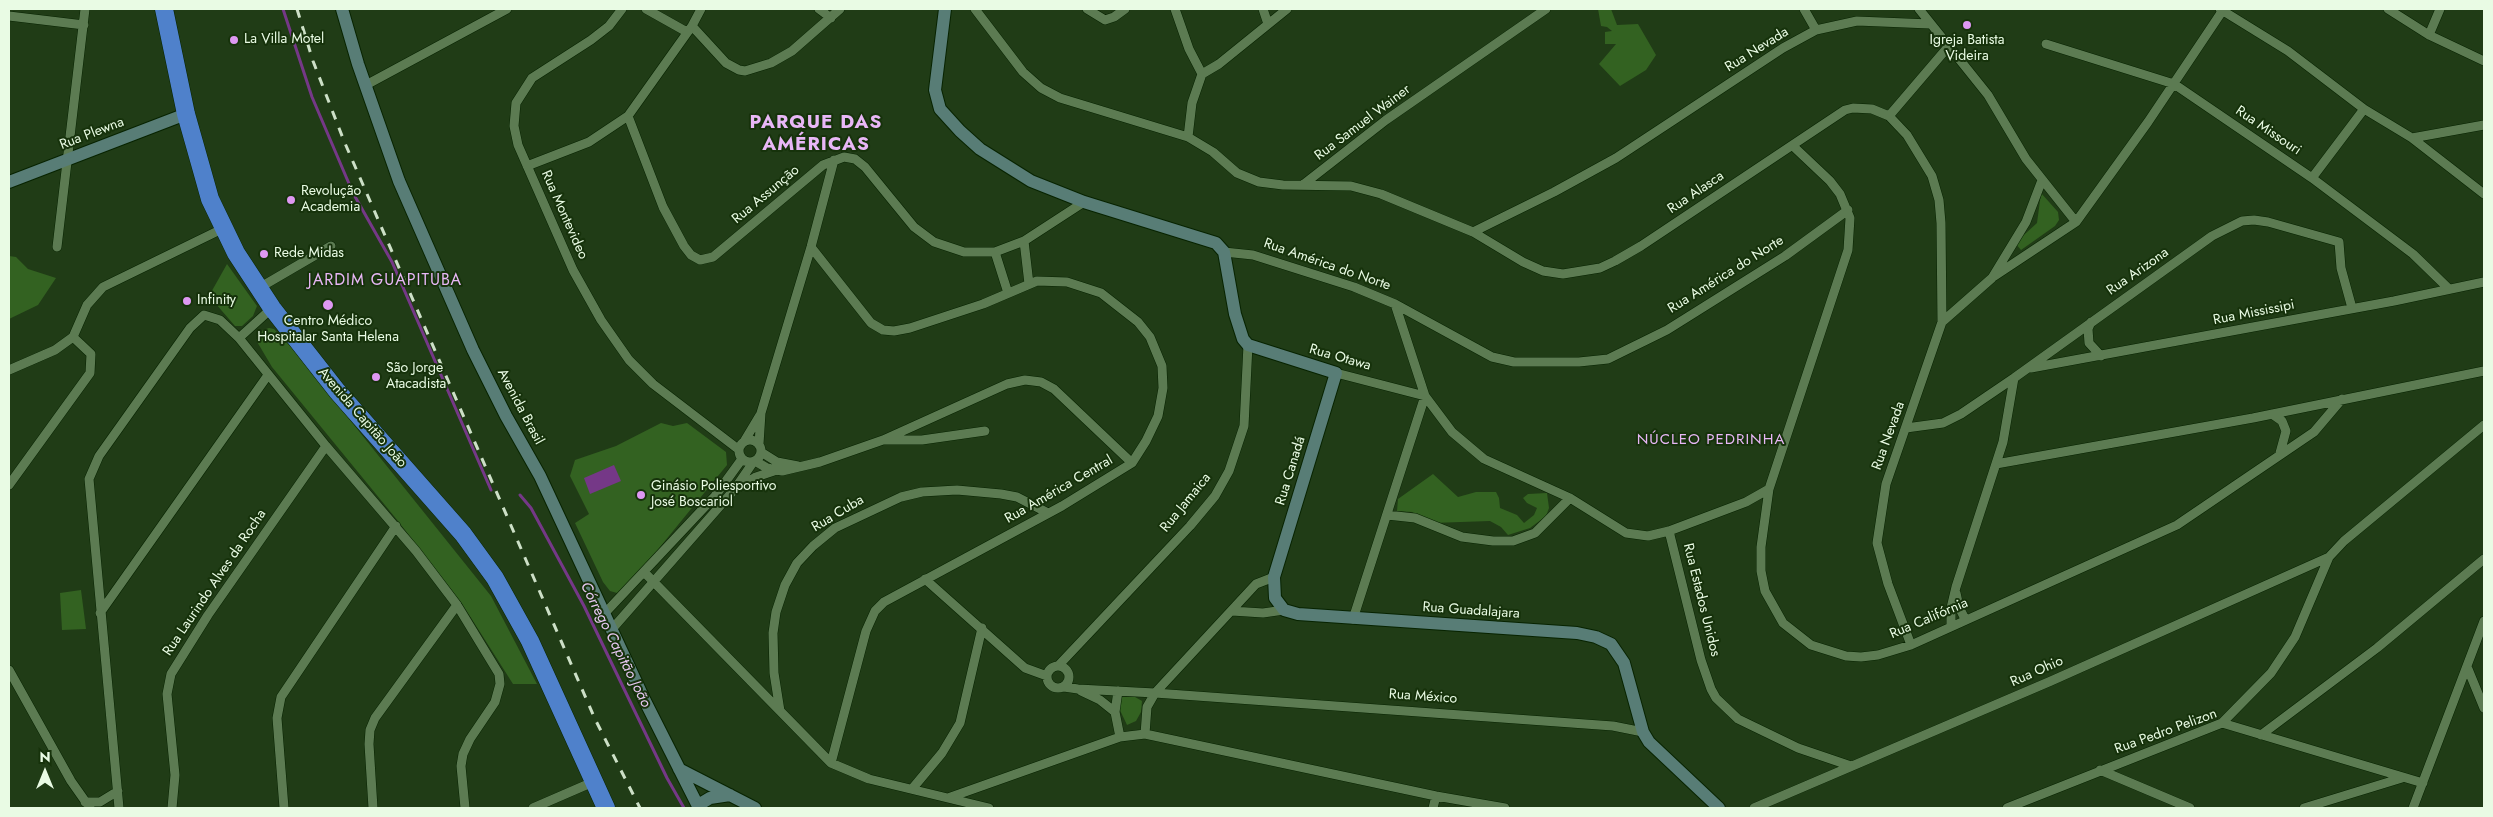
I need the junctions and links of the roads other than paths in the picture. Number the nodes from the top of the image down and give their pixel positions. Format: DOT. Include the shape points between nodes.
graph roads {
  1 [pos="86,9"];
  2 [pos="164,9"];
  3 [pos="342,9"];
  4 [pos="507,9"];
  5 [pos="622,9"];
  6 [pos="701,9"];
  7 [pos="819,9"];
  8 [pos="840,9"];
  9 [pos="975,9"];
  10 [pos="1087,9"];
  11 [pos="1125,9"];
  12 [pos="1175,9"];
  13 [pos="1263,9"];
  14 [pos="1288,9"];
  15 [pos="1546,9"];
  16 [pos="1804,9"];
  17 [pos="1919,9"];
  18 [pos="2388,9"];
  19 [pos="2440,9"];
  20 [pos="652,10"];
  21 [pos="948,10"];
  22 [pos="2221,10"];
  23 [pos="9,16"];
  24 [pos="831,18"];
  25 [pos="1268,24"];
  26 [pos="1930,24"];
  27 [pos="84,25"];
  28 [pos="689,29"];
  29 [pos="1816,30"];
  30 [pos="2429,35"];
  31 [pos="2046,44"];
  32 [pos="1948,47"];
  33 [pos="2484,61"];
  34 [pos="1202,74"];
  35 [pos="366,84"];
  36 [pos="2174,84"];
  37 [pos="2364,109"];
  38 [pos="186,114"];
  39 [pos="628,116"];
  40 [pos="1889,116"];
  41 [pos="2484,125"];
  42 [pos="1188,137"];
  43 [pos="2412,138"];
  44 [pos="1793,146"];
  45 [pos="66,159"];
  46 [pos="834,160"];
  47 [pos="527,166"];
  48 [pos="2312,178"];
  49 [pos="2042,180"];
  50 [pos="9,182"];
  51 [pos="1304,184"];
  52 [pos="2484,194"];
  53 [pos="1084,202"];
  54 [pos="1848,210"];
  55 [pos="2076,222"];
  56 [pos="224,228"];
  57 [pos="1473,232"];
  58 [pos="1024,240"];
  59 [pos="58,246"];
  60 [pos="330,246"];
  61 [pos="811,247"];
  62 [pos="995,252"];
  63 [pos="1224,252"];
  64 [pos="1992,278"];
  65 [pos="2484,282"];
  66 [pos="1029,284"];
  67 [pos="259,288"];
  68 [pos="2449,289"];
  69 [pos="1008,293"];
  70 [pos="1395,304"];
  71 [pos="272,308"];
  72 [pos="2352,308"];
  73 [pos="1942,322"];
  74 [pos="2091,322"];
  75 [pos="73,337"];
  76 [pos="239,338"];
  77 [pos="1248,345"];
  78 [pos="2100,356"];
  79 [pos="2028,369"];
  80 [pos="9,370"];
  81 [pos="2484,371"];
  82 [pos="1336,373"];
  83 [pos="268,375"];
  84 [pos="2014,378"];
  85 [pos="1425,396"];
  86 [pos="2342,399"];
  87 [pos="761,413"];
  88 [pos="2272,414"];
  89 [pos="2484,425"];
  90 [pos="1906,428"];
  91 [pos="985,431"];
  92 [pos="882,440"];
  93 [pos="742,444"];
  94 [pos="326,446"];
  95 [pos="760,448"];
  96 [pos="2280,453"];
  97 [pos="742,459"];
  98 [pos="754,461"];
  99 [pos="1132,463"];
  100 [pos="1996,464"];
  101 [pos="804,466"];
  102 [pos="775,471"];
  103 [pos="9,486"];
  104 [pos="1769,489"];
  105 [pos="734,490"];
  106 [pos="1570,498"];
  107 [pos="1048,513"];
  108 [pos="1387,515"];
  109 [pos="396,526"];
  110 [pos="1669,531"];
  111 [pos="2329,557"];
  112 [pos="2484,560"];
  113 [pos="644,572"];
  114 [pos="1274,577"];
  115 [pos="925,579"];
  116 [pos="654,582"];
  117 [pos="1956,587"];
  118 [pos="457,605"];
  119 [pos="1284,610"];
  120 [pos="1232,611"];
  121 [pos="100,613"];
  122 [pos="605,613"];
  123 [pos="1353,618"];
  124 [pos="1965,619"];
  125 [pos="2484,621"];
  126 [pos="1952,625"];
  127 [pos="612,628"];
  128 [pos="982,628"];
  129 [pos="1911,645"];
  130 [pos="1071,652"];
  131 [pos="1058,666"];
  132 [pos="2468,669"];
  133 [pos="9,670"];
  134 [pos="1069,674"];
  135 [pos="1047,676"];
  136 [pos="1064,687"];
  137 [pos="1078,689"];
  138 [pos="1092,690"];
  139 [pos="1118,691"];
  140 [pos="1155,693"];
  141 [pos="2484,708"];
  142 [pos="780,711"];
  143 [pos="1115,712"];
  144 [pos="2222,723"];
  145 [pos="1643,732"];
  146 [pos="1145,734"];
  147 [pos="2261,735"];
  148 [pos="1120,737"];
  149 [pos="831,763"];
  150 [pos="1851,766"];
  151 [pos="679,769"];
  152 [pos="2100,770"];
  153 [pos="2402,778"];
  154 [pos="592,782"];
  155 [pos="2423,783"];
  156 [pos="912,789"];
  157 [pos="118,791"];
  158 [pos="730,795"];
  159 [pos="1436,796"];
  160 [pos="948,798"];
  161 [pos="88,805"];
  162 [pos="119,808"];
  163 [pos="172,808"];
  164 [pos="284,808"];
  165 [pos="373,808"];
  166 [pos="465,808"];
  167 [pos="533,808"];
  168 [pos="606,808"];
  169 [pos="699,808"];
  170 [pos="755,808"];
  171 [pos="988,808"];
  172 [pos="1433,808"];
  173 [pos="1505,808"];
  174 [pos="1719,808"];
  175 [pos="1754,808"];
  176 [pos="2007,808"];
  177 [pos="2190,808"];
  178 [pos="2304,808"];
  179 [pos="2413,808"];
  1 -- 27 [label="street"];
  2 -- 38 [label="highway, Avenida Capitão João"];
  3 -- 35 [label="street, Avenida Brasil"];
  4 -- 35 [label="street"];
  5 -- 47 [label="street, Rua Montevideo" via="609,26 532,78 522,90 516,103 514,126"];
  6 -- 28 [label="street"];
  7 -- 24 [label="street"];
  8 -- 24 [label="street"];
  9 -- 42 [label="street" via="1023,72 1041,88 1084,106"];
  10 -- 11 [label="street" via="1105,20"];
  12 -- 34 [label="street"];
  13 -- 25 [label="street"];
  14 -- 25 [label="street"];
  15 -- 51 [label="street, Rua Samuel Wainer" via="1386,120"];
  16 -- 29 [label="street"];
  17 -- 26 [label="street"];
  18 -- 30 [label="street"];
  19 -- 30 [label="street"];
  20 -- 28 [label="street"];
  21 -- 53 [label="street, Rua América do Norte" via="935,90 940,109 980,149 1008,168"];
  22 -- 36 [label="street"];
  22 -- 37 [label="street" via="2288,51"];
  23 -- 27 [label="street"];
  24 -- 28 [label="street" via="792,52 745,71 726,63"];
  25 -- 34 [label="street"];
  26 -- 29 [label="street, Rua Nevada" via="1857,21"];
  26 -- 32 [label="street"];
  27 -- 45 [label="street"];
  28 -- 39 [label="street"];
  29 -- 57 [label="street, Rua Nevada" via="1783,48 1616,158"];
  30 -- 33 [label="street"];
  31 -- 36 [label="street, Rua Missouri"];
  32 -- 40 [label="street"];
  32 -- 49 [label="street" via="1988,95"];
  34 -- 42 [label="street" via="1192,103"];
  35 -- 122 [label="street, Avenida Brasil" via="399,181 473,350 540,476"];
  36 -- 48 [label="street, Rua Missouri"];
  36 -- 55 [label="street"];
  37 -- 43 [label="street"];
  37 -- 48 [label="street"];
  38 -- 45 [label="street, Rua Plewna"];
  38 -- 56 [label="highway, Avenida Capitão João" via="210,199"];
  39 -- 46 [label="street, Rua Assunção" via="663,207 684,246 700,260 713,257 823,165"];
  39 -- 47 [label="street" via="589,142"];
  40 -- 44 [label="street, Rua Alasca" via="1864,108 1845,110"];
  40 -- 73 [label="street, Rua Alasca" via="1907,134 1921,157 1932,176 1939,200"];
  41 -- 43 [label="street"];
  42 -- 51 [label="street" via="1248,178 1270,184"];
  43 -- 52 [label="street"];
  44 -- 54 [label="street, Rua Califórnia" via="1830,181"];
  44 -- 57 [label="street, Rua Alasca" via="1641,246 1600,268 1563,274 1543,271"];
  45 -- 50 [label="street, Rua Plewna"];
  45 -- 59 [label="street"];
  46 -- 61 [label="street"];
  46 -- 62 [label="street" via="844,157 855,159 865,167 914,227 934,242 964,252"];
  47 -- 93 [label="street, Rua Montevideo" via="573,270 623,352 653,384"];
  48 -- 68 [label="street, Rua Missouri" via="2413,254"];
  49 -- 55 [label="street"];
  49 -- 64 [label="street, Rua Nevada" via="2026,222"];
  51 -- 57 [label="street, Rua Alasca" via="1351,186 1381,194"];
  53 -- 58 [label="street"];
  53 -- 63 [label="street, Rua América do Norte" via="1210,240"];
  54 -- 70 [label="street, Rua América do Norte" via="1785,256 1686,319 1608,359 1551,364 1492,357"];
  54 -- 104 [label="street, Rua Califórnia" via="1848,250"];
  55 -- 64 [label="street"];
  56 -- 67 [label="highway, Avenida Capitão João"];
  56 -- 75 [label="street" via="103,287 87,305"];
  58 -- 62 [label="street"];
  58 -- 66 [label="street"];
  60 -- 67 [label="street"];
  61 -- 69 [label="street, Rua América Central" via="871,323 883,330 910,328"];
  61 -- 87 [label="street"];
  62 -- 69 [label="street"];
  63 -- 70 [label="street, Rua América do Norte" via="1253,256 1309,272"];
  63 -- 77 [label="street, Rua Jamaica" via="1235,314 1243,340"];
  64 -- 73 [label="street, Rua Nevada"];
  65 -- 68 [label="street, Rua Mississipi"];
  66 -- 69 [label="street, Rua América Central"];
  66 -- 99 [label="street, Rua América Central" via="1050,280 1067,282 1101,293 1138,322 1150,337 1162,366 1162,400 1158,416"];
  67 -- 71 [label="highway, Avenida Capitão João"];
  68 -- 72 [label="street, Rua Mississipi"];
  70 -- 85 [label="street, Rua Estados Unidos"];
  71 -- 76 [label="street"];
  71 -- 154 [label="highway, Avenida Capitão João" via="337,391 463,534 495,578 530,641"];
  72 -- 74 [label="street, Rua Arizona" via="2341,268 2339,242 2254,220 2229,226 2212,236"];
  72 -- 78 [label="street, Rua Mississipi"];
  73 -- 90 [label="street, Rua Nevada"];
  74 -- 78 [label="street" via="2089,343"];
  74 -- 79 [label="street, Rua Arizona"];
  75 -- 80 [label="street" via="55,350"];
  75 -- 103 [label="street" via="91,354 90,373"];
  76 -- 83 [label="street"];
  76 -- 121 [label="street" via="220,320 204,315 190,328 92,468 89,492"];
  77 -- 82 [label="street, Rua Otawa"];
  77 -- 130 [label="street, Rua Jamaica" via="1244,426 1229,471 1220,487 1190,526"];
  78 -- 79 [label="street, Rua Mississipi"];
  79 -- 84 [label="street, Rua Arizona"];
  81 -- 86 [label="street"];
  82 -- 85 [label="street, Rua Otawa"];
  82 -- 114 [label="street, Rua Canadá"];
  83 -- 94 [label="street"];
  83 -- 121 [label="street"];
  84 -- 90 [label="street, Rua Arizona" via="1961,414 1943,422"];
  84 -- 100 [label="street" via="2004,442"];
  85 -- 106 [label="street, Rua Estados Unidos" via="1452,432 1484,460"];
  85 -- 108 [label="street"];
  86 -- 88 [label="street"];
  86 -- 96 [label="street, Rua Califórnia" via="2314,432"];
  87 -- 93 [label="street"];
  87 -- 95 [label="street"];
  88 -- 96 [label="street" via="2282,421 2286,431"];
  88 -- 100 [label="street"];
  89 -- 111 [label="street"];
  90 -- 129 [label="street, Rua Nevada" via="1886,484 1877,543 1888,584"];
  91 -- 92 [label="street" via="922,440"];
  92 -- 99 [label="street" via="1007,384 1033,380 1054,389"];
  92 -- 101 [label="street"];
  93 -- 95 [label="street" via="753,440"];
  93 -- 97 [label="street"];
  94 -- 109 [label="street"];
  94 -- 163 [label="street, Rua Laurindo Alves da Rocha" via="208,615 171,674 167,694 175,775"];
  95 -- 98 [label="street"];
  95 -- 101 [label="street" via="777,462"];
  96 -- 124 [label="street, Rua Califórnia" via="2177,525"];
  97 -- 98 [label="street"];
  97 -- 113 [label="street" via="715,496"];
  98 -- 102 [label="street"];
  98 -- 105 [label="street"];
  99 -- 107 [label="street, Rua América Central"];
  100 -- 117 [label="street"];
  101 -- 102 [label="street"];
  102 -- 105 [label="street" via="756,477"];
  104 -- 110 [label="street" via="1746,502"];
  104 -- 129 [label="street, Rua Califórnia" via="1761,570 1766,591 1783,623 1811,645 1846,656 1878,655"];
  105 -- 116 [label="street"];
  106 -- 108 [label="street" via="1535,533 1513,541 1462,537 1415,518"];
  106 -- 110 [label="street, Rua Estados Unidos" via="1626,533 1648,536"];
  107 -- 115 [label="street, Rua América Central"];
  107 -- 142 [label="street, Rua Cuba" via="1017,497 1001,494 957,490 922,492 901,497 835,528 797,563 776,612 774,663"];
  108 -- 123 [label="street"];
  109 -- 118 [label="street"];
  109 -- 164 [label="street" via="281,697 277,718"];
  110 -- 150 [label="street, Rua Estados Unidos" via="1701,660 1716,698 1738,719 1798,748"];
  111 -- 144 [label="street" via="2295,637 2271,673"];
  111 -- 150 [label="street, Rua Ohio"];
  112 -- 147 [label="street" via="2377,648"];
  113 -- 116 [label="street"];
  113 -- 122 [label="street"];
  114 -- 119 [label="street, Rua Canadá" via="1274,592"];
  114 -- 120 [label="street" via="1256,584"];
  115 -- 128 [label="street"];
  115 -- 149 [label="street, Rua América Central" via="884,602 871,620"];
  116 -- 127 [label="street"];
  116 -- 142 [label="street"];
  117 -- 124 [label="street" via="1959,607"];
  117 -- 126 [label="street" via="1951,608"];
  118 -- 165 [label="street" via="375,718 369,744"];
  118 -- 166 [label="street" via="499,674 500,684 495,702 463,754"];
  119 -- 120 [label="street, Rua Guadalajara" via="1263,614"];
  119 -- 123 [label="street, Rua Guadalajara"];
  120 -- 140 [label="street"];
  121 -- 157 [label="street"];
  122 -- 127 [label="street, Avenida Brasil"];
  123 -- 145 [label="street, Rua Guadalajara" via="1577,633 1596,637 1611,644 1624,663"];
  124 -- 126 [label="street, Rua Califórnia"];
  125 -- 132 [label="street"];
  126 -- 129 [label="street, Rua Califórnia"];
  127 -- 151 [label="street, Avenida Brasil"];
  128 -- 135 [label="street" via="1025,668"];
  128 -- 156 [label="street" via="960,723 942,754"];
  130 -- 131 [label="street, Rua Jamaica"];
  130 -- 134 [label="street"];
  131 -- 134 [label="street"];
  131 -- 135 [label="street"];
  132 -- 141 [label="street"];
  132 -- 155 [label="street"];
  133 -- 161 [label="street"];
  134 -- 136 [label="street"];
  134 -- 138 [label="street"];
  135 -- 136 [label="street" via="1052,687"];
  136 -- 137 [label="street, Rua México"];
  137 -- 138 [label="street, Rua México"];
  137 -- 143 [label="street"];
  138 -- 139 [label="street, Rua México"];
  139 -- 140 [label="street, Rua México"];
  139 -- 143 [label="street"];
  140 -- 145 [label="street, Rua México" via="1613,726"];
  140 -- 146 [label="street" via="1147,707"];
  142 -- 149 [label="street"];
  143 -- 148 [label="street"];
  144 -- 147 [label="street, Rua Pedro Pelizon"];
  144 -- 152 [label="street, Rua Pedro Pelizon"];
  145 -- 174 [label="street" via="1657,752"];
  146 -- 148 [label="street"];
  146 -- 159 [label="street"];
  147 -- 153 [label="street, Rua Pedro Pelizon"];
  148 -- 160 [label="street"];
  149 -- 156 [label="street" via="869,779"];
  150 -- 175 [label="street, Rua Ohio"];
  151 -- 158 [label="street"];
  151 -- 169 [label="street, Avenida Brasil"];
  152 -- 176 [label="street, Rua Pedro Pelizon"];
  152 -- 177 [label="street"];
  153 -- 155 [label="street, Rua Pedro Pelizon"];
  153 -- 178 [label="street"];
  154 -- 167 [label="street"];
  154 -- 168 [label="highway, Avenida Capitão João"];
  155 -- 179 [label="street"];
  156 -- 160 [label="street"];
  157 -- 161 [label="street"];
  157 -- 162 [label="street"];
  158 -- 169 [label="street" via="710,798"];
  158 -- 170 [label="street"];
  159 -- 172 [label="street"];
  159 -- 173 [label="street"];
  160 -- 171 [label="street"];
}
